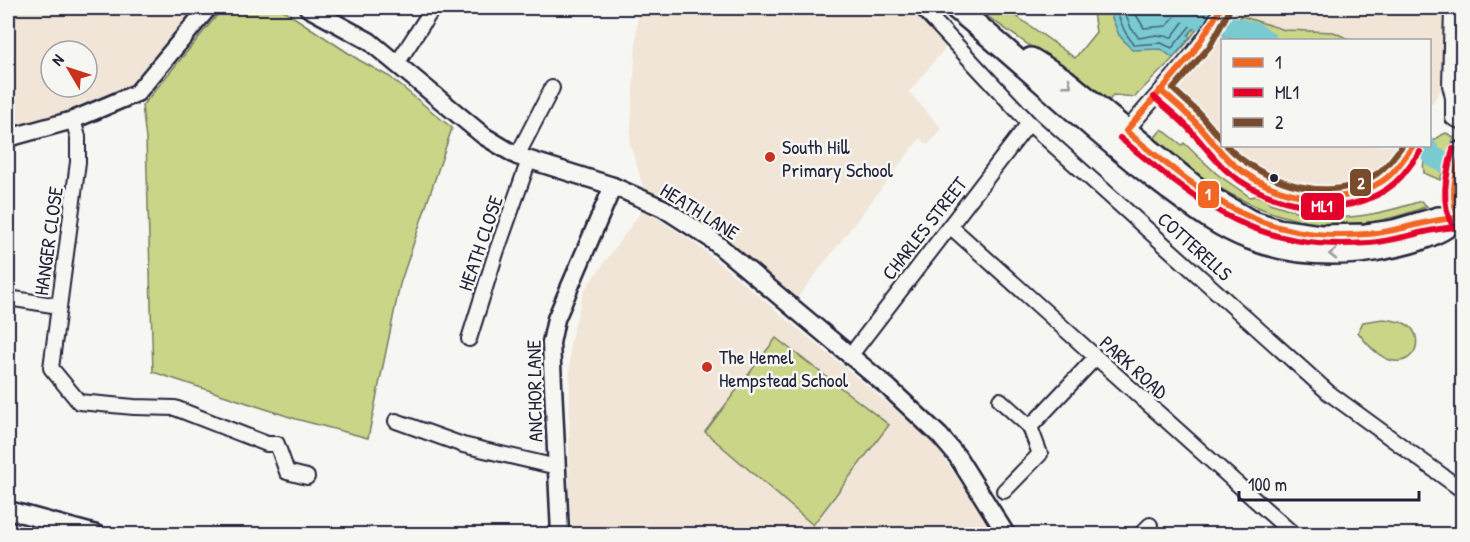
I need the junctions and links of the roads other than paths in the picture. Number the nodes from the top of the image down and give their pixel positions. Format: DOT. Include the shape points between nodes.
graph roads {
  1 [pos="208,8"];
  2 [pos="308,8"];
  3 [pos="433,8"];
  4 [pos="922,8"];
  5 [pos="956,8"];
  6 [pos="1452,8"];
  7 [pos="1220,12"];
  8 [pos="398,62"];
  9 [pos="552,88"];
  10 [pos="1458,100"];
  11 [pos="73,120"];
  12 [pos="1462,122"];
  13 [pos="1029,123"];
  14 [pos="8,138"];
  15 [pos="1120,139"];
  16 [pos="1462,152"];
  17 [pos="523,158"];
  18 [pos="613,186"];
  19 [pos="1460,221"];
  20 [pos="950,226"];
  21 [pos="8,298"];
  22 [pos="58,306"];
  23 [pos="469,339"];
  24 [pos="850,356"];
  25 [pos="1095,358"];
  26 [pos="1000,400"];
  27 [pos="396,421"];
  28 [pos="1030,427"];
  29 [pos="557,467"];
  30 [pos="307,477"];
  31 [pos="1462,490"];
  32 [pos="1004,491"];
  33 [pos="8,510"];
  34 [pos="96,534"];
  35 [pos="560,534"];
  36 [pos="1006,534"];
  37 [pos="1293,534"];
  1 -- 11 [label="street" via="137,93"];
  2 -- 8 [label="street, HEATH LANE" via="369,41"];
  3 -- 8 [label="street"];
  4 -- 13 [label="street, COTTERELLS"];
  5 -- 15 [label="main road"];
  6 -- 10 [label="street" via="1450,84"];
  7 -- 15 [label="street"];
  8 -- 17 [label="street, HEATH LANE" via="484,136"];
  9 -- 17 [label="street, HEATH CLOSE"];
  10 -- 12 [label="street" via="1453,118"];
  11 -- 14 [label="street"];
  11 -- 22 [label="street, HANGER CLOSE" via="78,162"];
  13 -- 20 [label="street, CHARLES STREET"];
  13 -- 31 [label="street, COTTERELLS" via="1329,393"];
  15 -- 19 [label="main road" via="1212,220 1249,238 1284,248 1323,255 1383,248 1442,232"];
  16 -- 19 [label="main road" via="1454,204"];
  17 -- 18 [label="street, HEATH LANE"];
  17 -- 23 [label="street, HEATH CLOSE"];
  18 -- 24 [label="street, HEATH LANE" via="663,208 711,239"];
  18 -- 29 [label="street, ANCHOR LANE" via="556,319 553,335"];
  20 -- 24 [label="street, CHARLES STREET"];
  20 -- 25 [label="street, PARK ROAD"];
  21 -- 22 [label="street"];
  22 -- 30 [label="street, HANGER CLOSE" via="51,368 79,402 175,408 267,444 277,444 287,472"];
  24 -- 36 [label="street, HEATH LANE" via="940,436"];
  25 -- 28 [label="street"];
  25 -- 37 [label="street, PARK ROAD"];
  26 -- 28 [label="street"];
  27 -- 29 [label="street" via="463,445"];
  28 -- 32 [label="street" via="1040,454"];
  29 -- 35 [label="street, ANCHOR LANE"];
  33 -- 34 [label="street"];
}
